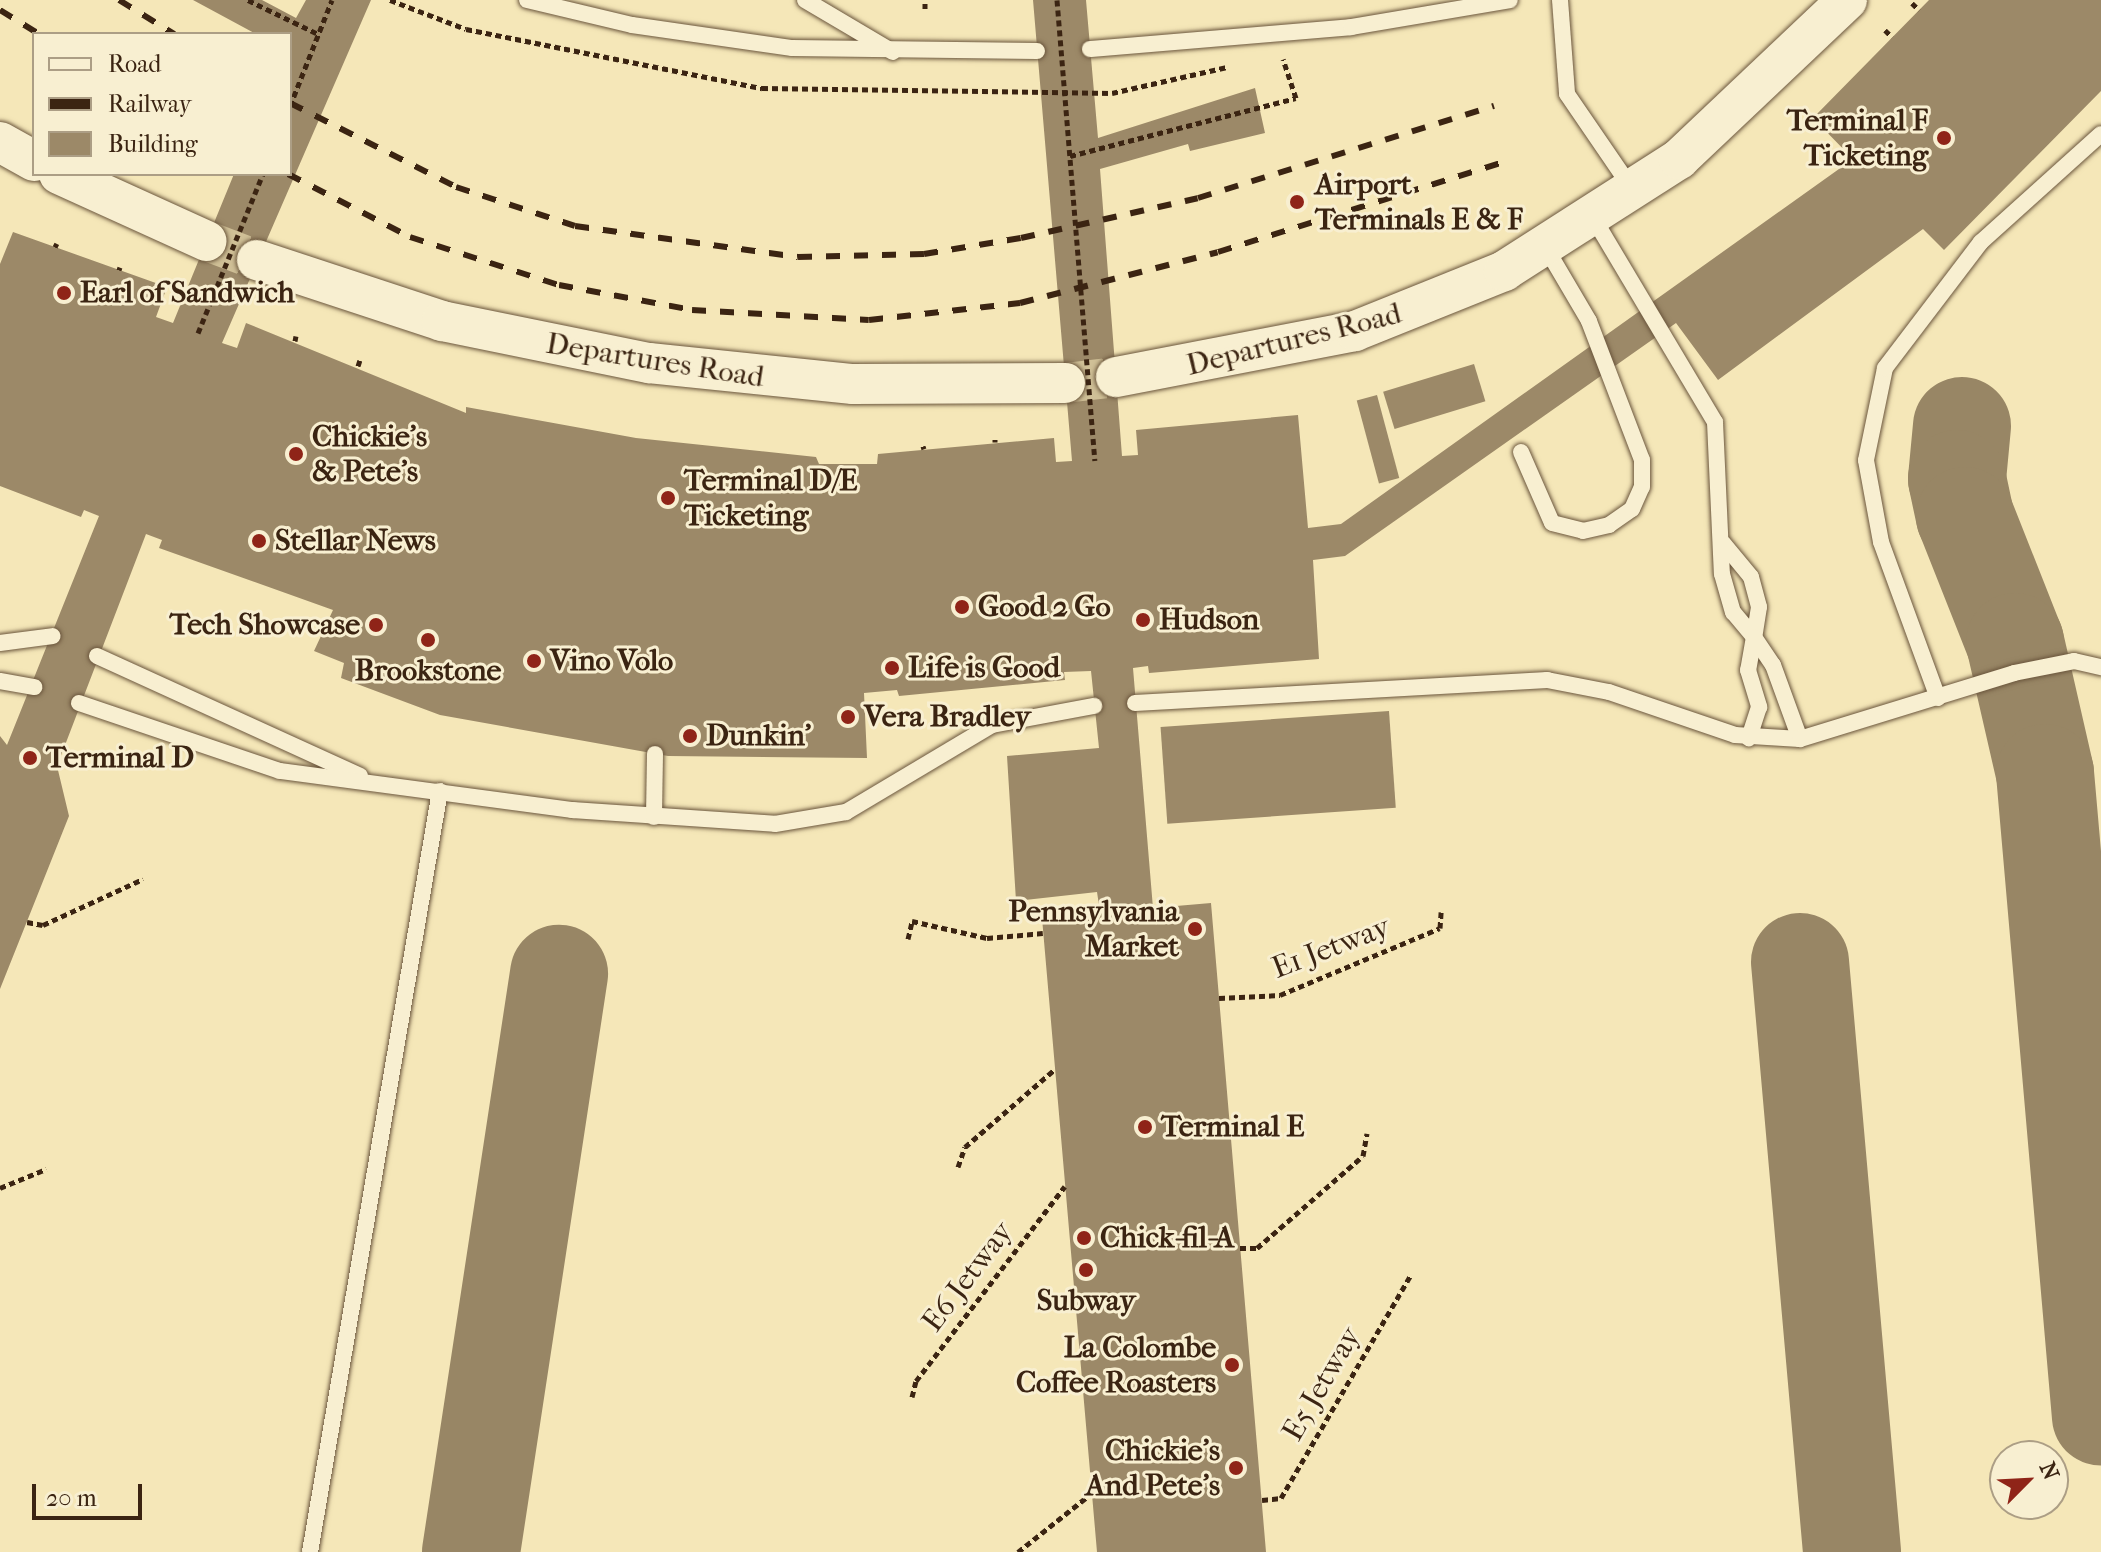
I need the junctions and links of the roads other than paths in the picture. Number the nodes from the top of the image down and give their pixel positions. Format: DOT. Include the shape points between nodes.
graph roads {
  1 [pos="527,0"];
  2 [pos="805,0"];
  3 [pos="1510,0"];
  4 [pos="1560,0"];
  5 [pos="1847,0"];
  6 [pos="1451,5"];
  7 [pos="1090,49"];
  8 [pos="1037,51"];
  9 [pos="897,54"];
  10 [pos="2101,134"];
  11 [pos="63,176"];
  12 [pos="1635,192"];
  13 [pos="1594,219"];
  14 [pos="207,241"];
  15 [pos="1546,248"];
  16 [pos="257,260"];
  17 [pos="1116,377"];
  18 [pos="1065,383"];
  19 [pos="1521,452"];
  20 [pos="1723,543"];
  21 [pos="53,636"];
  22 [pos="1754,637"];
  23 [pos="0,643"];
  24 [pos="97,656"];
  25 [pos="2101,667"];
  26 [pos="0,681"];
  27 [pos="34,687"];
  28 [pos="1938,698"];
  29 [pos="79,703"];
  30 [pos="1135,703"];
  31 [pos="1094,706"];
  32 [pos="1749,738"];
  33 [pos="1800,739"];
  34 [pos="655,754"];
  35 [pos="365,779"];
  36 [pos="440,791"];
  37 [pos="654,817"];
  38 [pos="310,1552"];
  1 -- 9 [label="lane" via="740,43"];
  2 -- 9 [label="lane"];
  3 -- 6 [label="lane"];
  4 -- 12 [label="lane" via="1567,94"];
  5 -- 12 [label="street, Departures Road" via="1716,127"];
  6 -- 7 [label="lane" via="1277,31"];
  8 -- 9 [label="lane"];
  10 -- 28 [label="lane" via="1981,242 1885,368 1866,460 1881,542"];
  11 -- 14 [label="street"];
  12 -- 13 [label="street, Departures Road"];
  13 -- 15 [label="street, Departures Road"];
  13 -- 20 [label="lane" via="1715,422"];
  15 -- 17 [label="street, Departures Road" via="1458,293 1355,331"];
  15 -- 19 [label="lane" via="1589,321 1642,460 1642,487 1632,509 1609,525 1583,531 1552,523"];
  16 -- 18 [label="street, Departures Road" via="442,321 675,367 853,384"];
  20 -- 22 [label="lane" via="1722,574 1733,612"];
  20 -- 22 [label="lane" via="1751,577 1759,607"];
  21 -- 23 [label="lane"];
  22 -- 32 [label="lane" via="1748,670 1759,707"];
  22 -- 33 [label="lane" via="1773,665"];
  24 -- 35 [label="lane"];
  25 -- 28 [label="lane" via="2051,665"];
  26 -- 27 [label="lane"];
  28 -- 33 [label="lane"];
  29 -- 35 [label="lane" via="251,765"];
  30 -- 32 [label="lane" via="1547,680 1609,692"];
  31 -- 37 [label="lane" via="992,725 846,812 814,821"];
  32 -- 33 [label="lane"];
  34 -- 37 [label="lane"];
  35 -- 36 [label="lane"];
  36 -- 37 [label="lane"];
  36 -- 38 [label="lane"];
}
